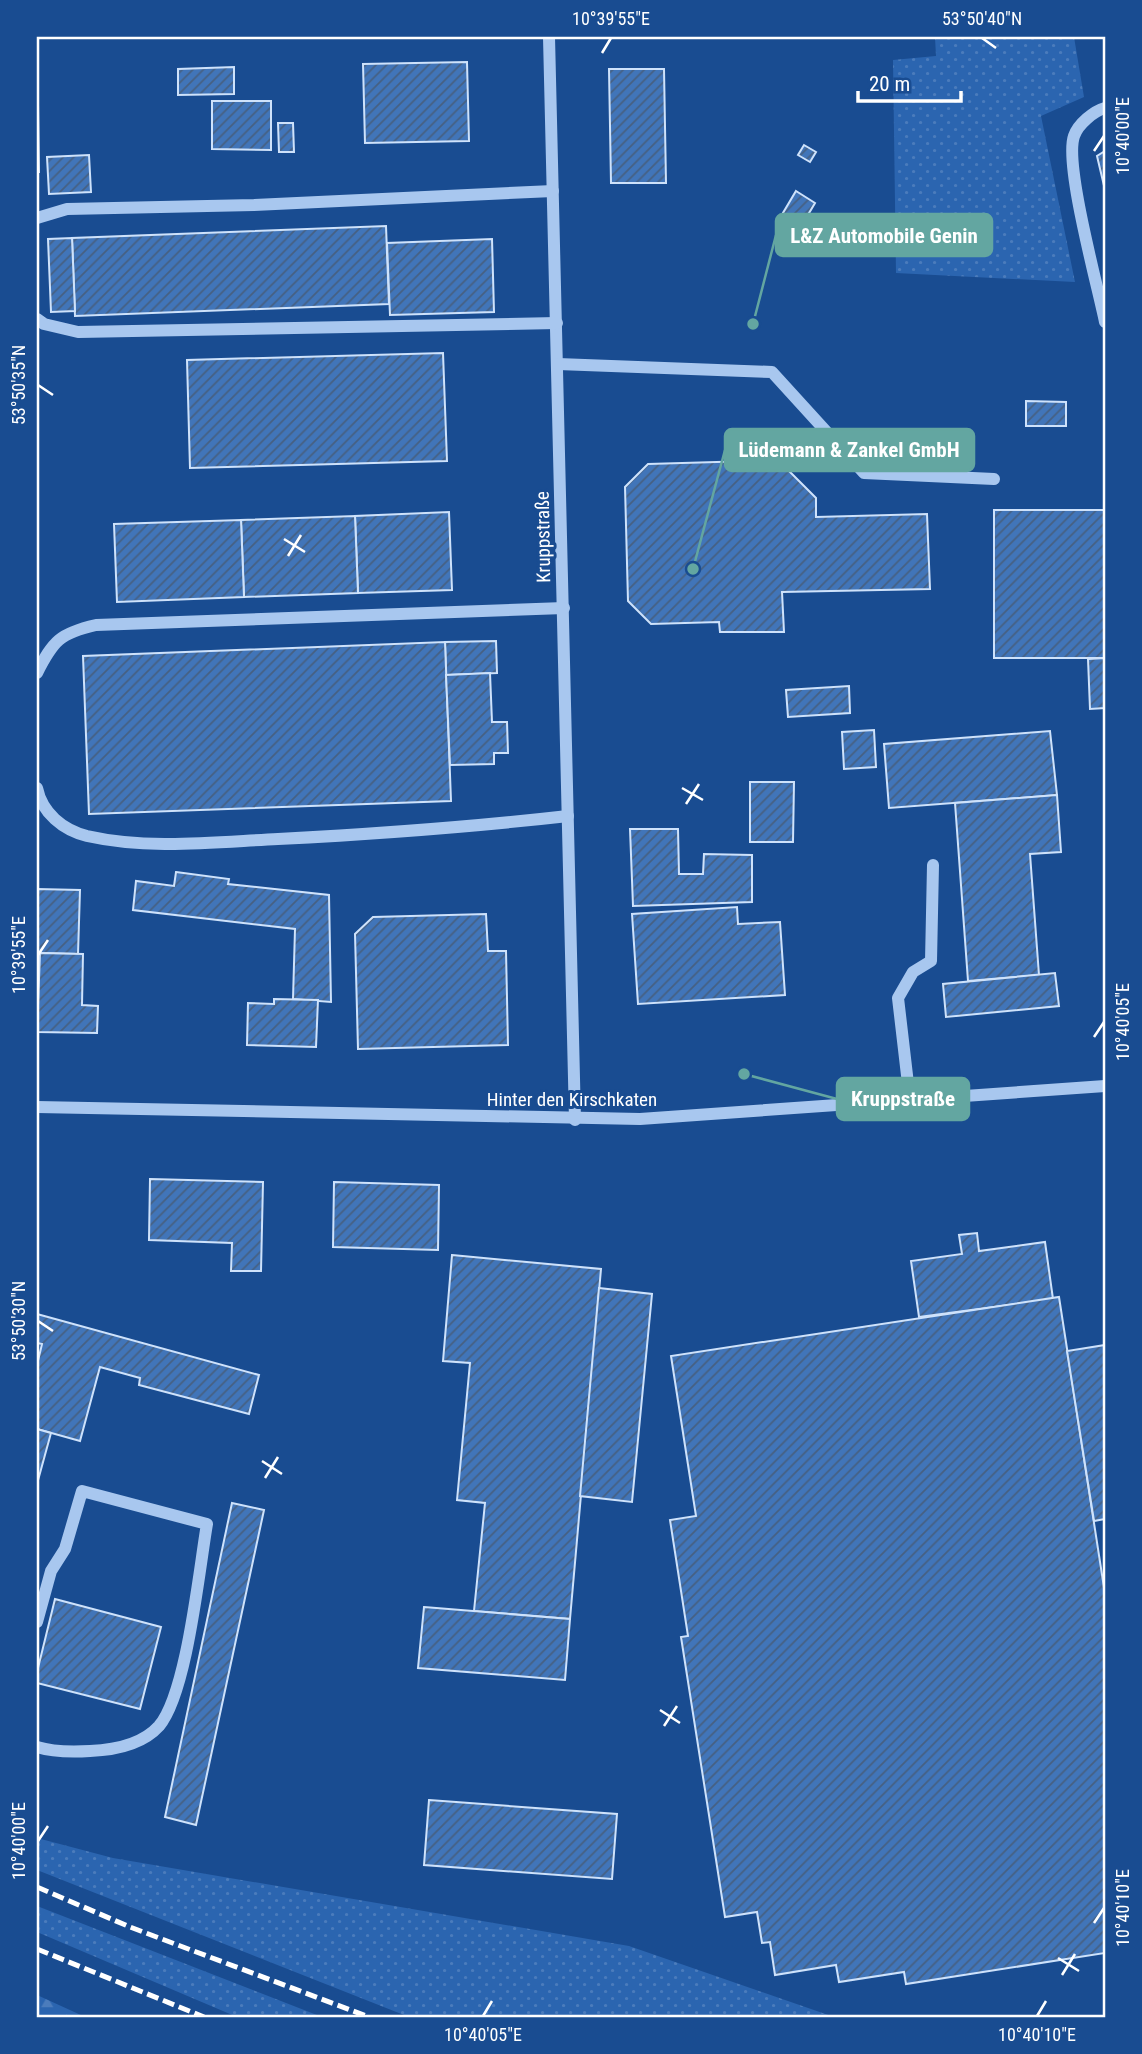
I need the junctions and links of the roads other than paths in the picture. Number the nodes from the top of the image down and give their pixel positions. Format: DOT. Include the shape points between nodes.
graph roads {
  1 [pos="549,37"];
  2 [pos="1105,108"];
  3 [pos="553,191"];
  4 [pos="37,218"];
  5 [pos="37,318"];
  6 [pos="1105,322"];
  7 [pos="557,323"];
  8 [pos="558,364"];
  9 [pos="994,479"];
  10 [pos="564,608"];
  11 [pos="37,673"];
  12 [pos="37,788"];
  13 [pos="568,816"];
  14 [pos="933,865"];
  15 [pos="1105,1088"];
  16 [pos="910,1101"];
  17 [pos="37,1107"];
  18 [pos="575,1120"];
  19 [pos="37,1622"];
  20 [pos="37,1746"];
  1 -- 3 [label="street, Kruppstraße"];
  2 -- 6 [label="street" via="1095,111 1074,136 1074,167"];
  3 -- 4 [label="street" via="66,209"];
  3 -- 7 [label="street, Kruppstraße"];
  5 -- 7 [label="street" via="78,332"];
  7 -- 8 [label="street, Kruppstraße"];
  8 -- 9 [label="street" via="772,372 864,474"];
  8 -- 10 [label="street, Kruppstraße"];
  10 -- 11 [label="street" via="96,625 73,630 52,643"];
  10 -- 13 [label="street, Kruppstraße"];
  12 -- 13 [label="street" via="40,803 57,822 86,836 172,845 446,830"];
  13 -- 18 [label="street, Kruppstraße"];
  14 -- 16 [label="street" via="931,961 913,972 898,998"];
  15 -- 16 [label="street, Hinter den Kirschkaten"];
  16 -- 18 [label="street, Hinter den Kirschkaten"];
  17 -- 18 [label="street, Hinter den Kirschkaten"];
  19 -- 20 [label="street" via="82,1491 207,1524 182,1665 171,1706 159,1726 141,1740 109,1751"];
}
